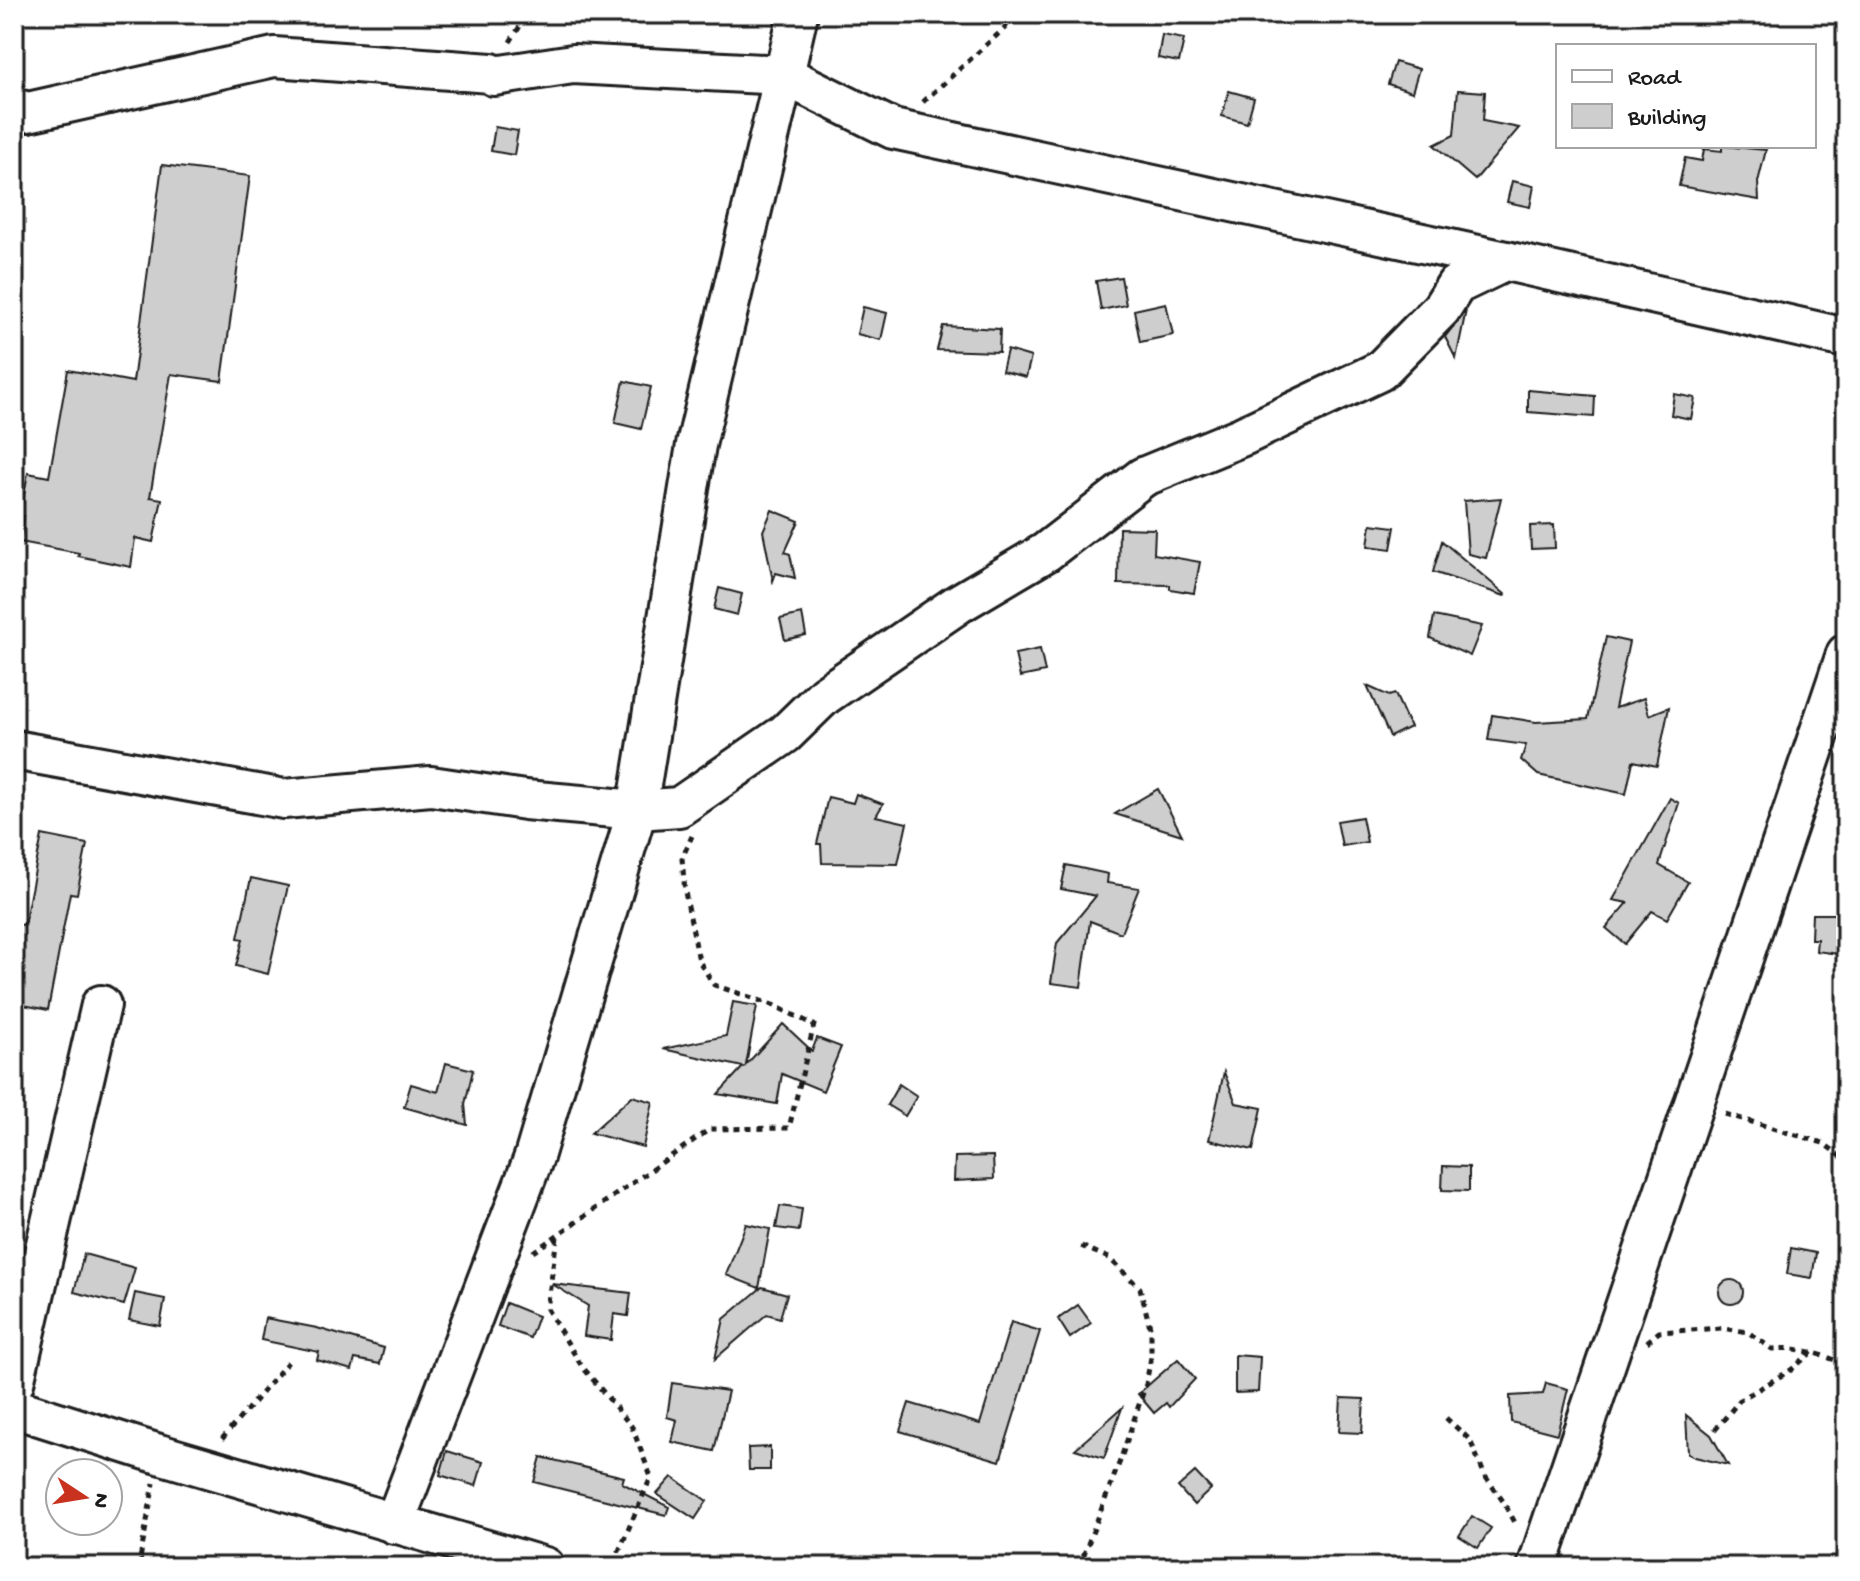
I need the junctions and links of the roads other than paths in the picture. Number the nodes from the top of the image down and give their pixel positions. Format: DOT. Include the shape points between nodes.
graph roads {
  1 [pos="798,14"];
  2 [pos="784,75"];
  3 [pos="14,108"];
  4 [pos="1506,261"];
  5 [pos="1846,338"];
  6 [pos="1846,654"];
  7 [pos="14,750"];
  8 [pos="637,810"];
  9 [pos="101,1005"];
  10 [pos="14,1383"];
  11 [pos="14,1408"];
  12 [pos="394,1524"];
  13 [pos="545,1567"];
  14 [pos="1537,1567"];
  1 -- 2 [label="street"];
  2 -- 3 [label="street" via="573,64 494,76 274,57 28,112"];
  2 -- 4 [label="street" via="893,129"];
  2 -- 8 [label="street" via="696,445"];
  4 -- 5 [label="street"];
  4 -- 8 [label="street" via="1456,285 1441,309 1380,371 1143,477 1046,552 958,604 825,695 785,734 679,807"];
  6 -- 14 [label="street"];
  7 -- 8 [label="street" via="284,799 431,786"];
  8 -- 12 [label="street" via="534,1157"];
  9 -- 10 [label="street"];
  11 -- 12 [label="street"];
  12 -- 13 [label="street"];
}
